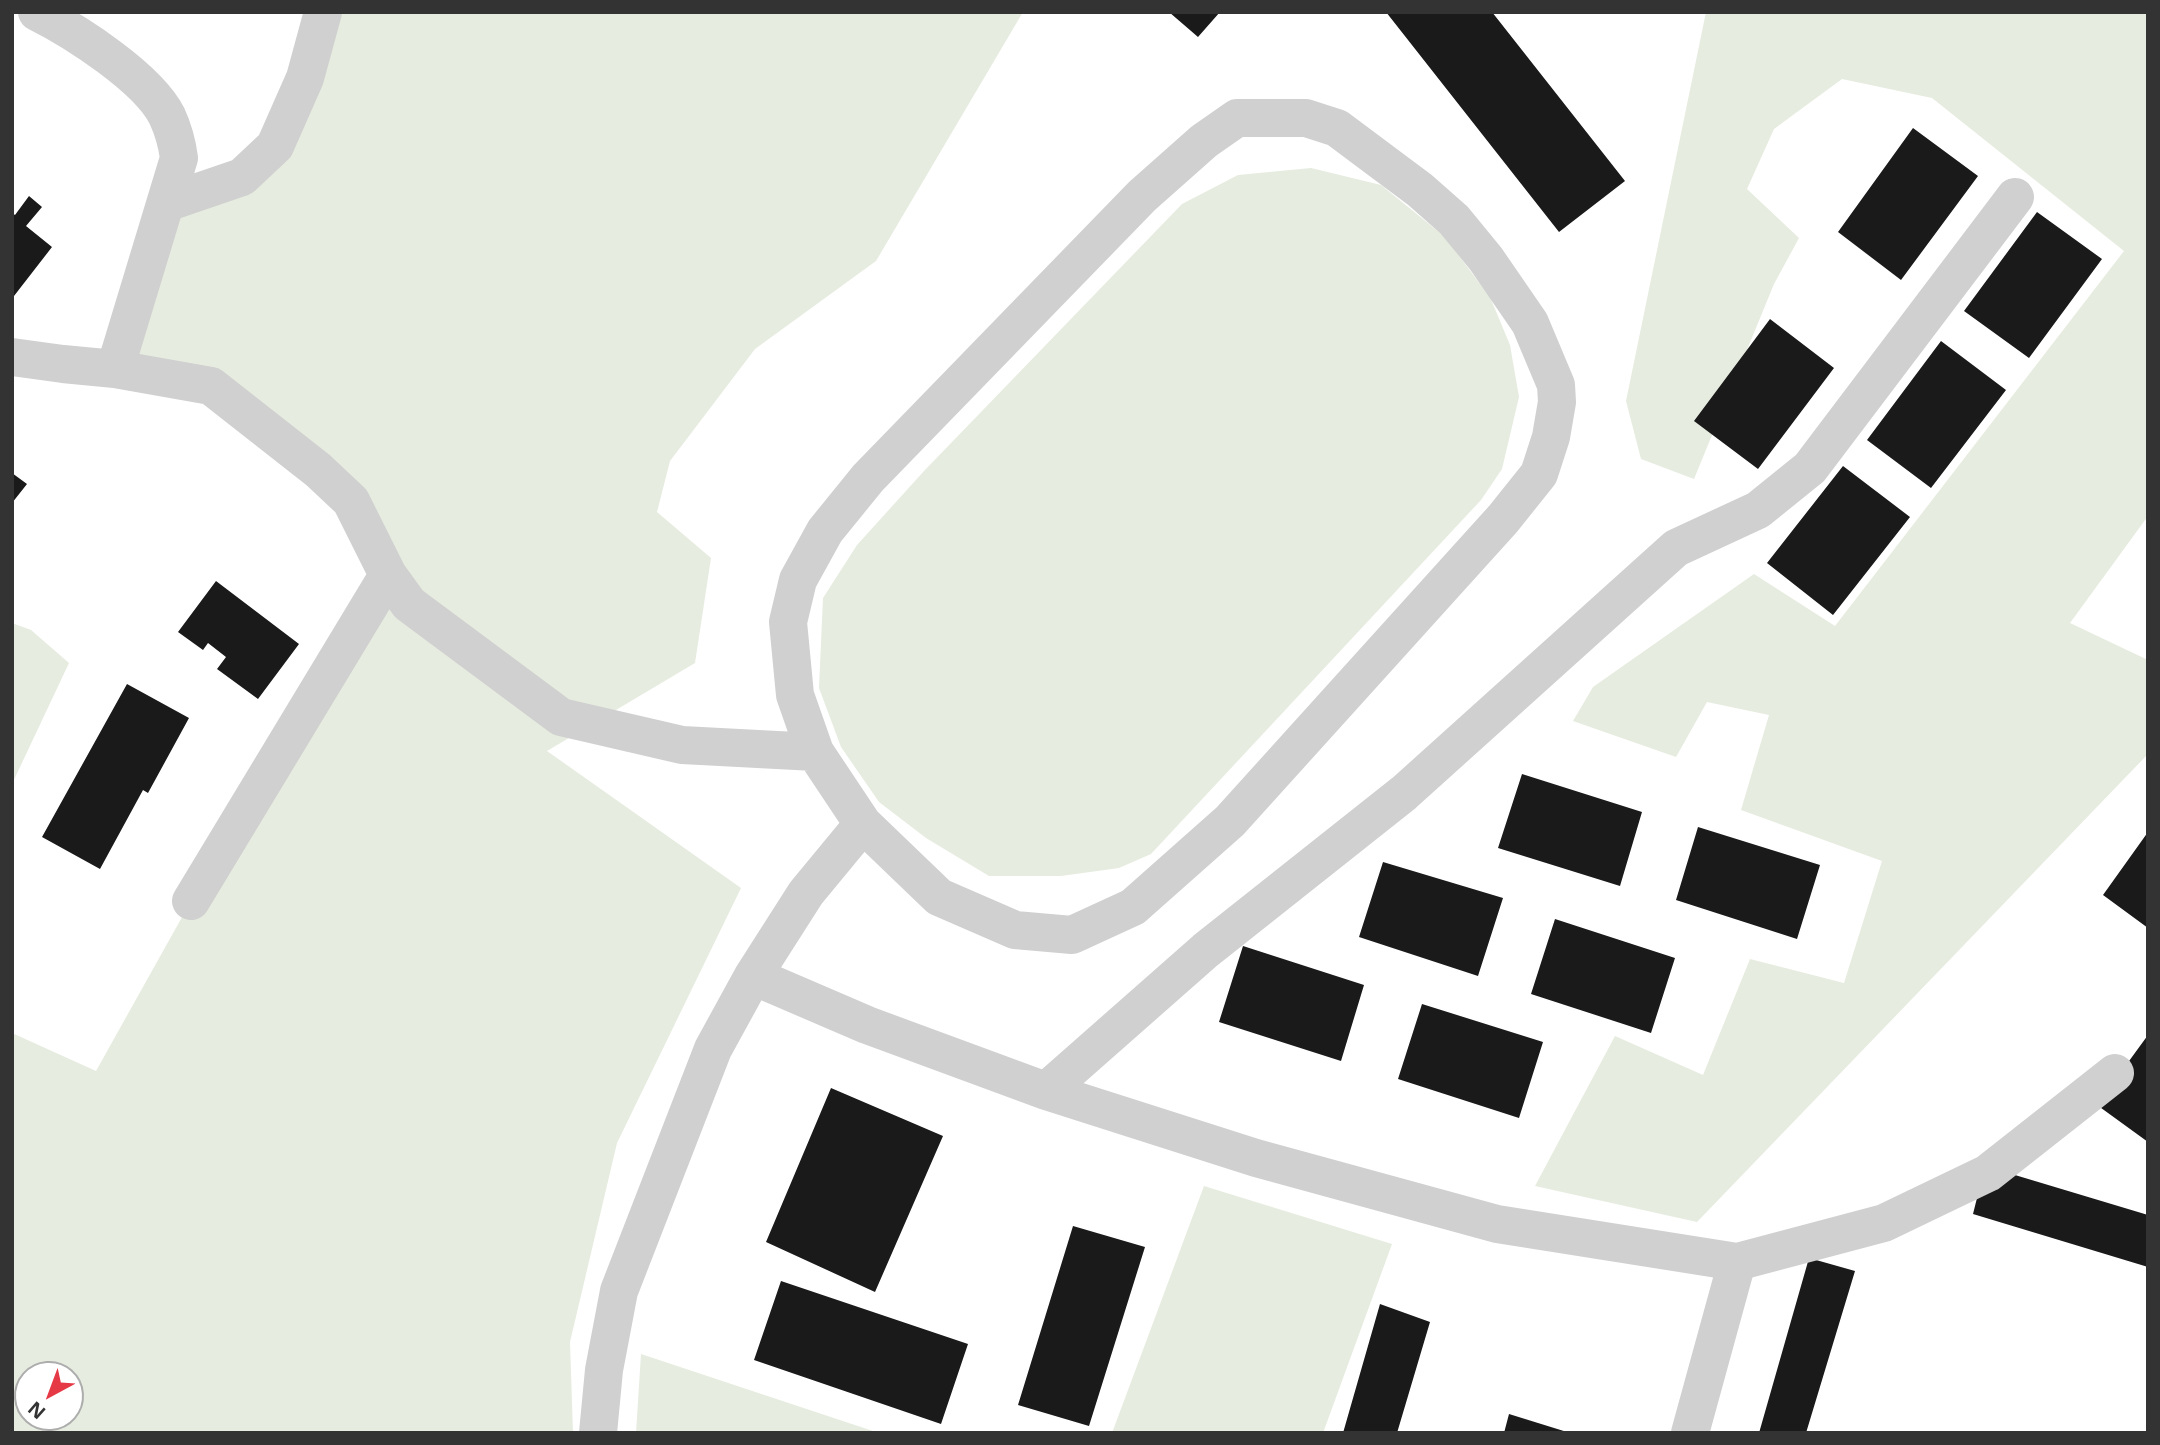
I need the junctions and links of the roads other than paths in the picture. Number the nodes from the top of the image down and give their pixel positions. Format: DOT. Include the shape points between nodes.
graph roads {
  1 [pos="37,12"];
  2 [pos="323,12"];
  3 [pos="2015,197"];
  4 [pos="166,203"];
  5 [pos="12,357"];
  6 [pos="115,369"];
  7 [pos="388,575"];
  8 [pos="816,752"];
  9 [pos="863,824"];
  10 [pos="191,901"];
  11 [pos="753,976"];
  12 [pos="2115,1073"];
  13 [pos="1045,1091"];
  14 [pos="1737,1262"];
  15 [pos="598,1433"];
  16 [pos="1690,1433"];
  1 -- 4 [label="street" via="112,60 150,92 166,114 179,158"];
  2 -- 4 [label="street" via="305,78 275,146 242,177"];
  3 -- 13 [label="street" via="1810,468 1758,510 1676,548 1404,793 1206,950"];
  4 -- 6 [label="street"];
  5 -- 6 [label="street"];
  6 -- 7 [label="street" via="211,386 351,501"];
  7 -- 8 [label="street" via="409,604 561,717 682,745"];
  7 -- 10 [label="street"];
  8 -- 9 [label="street"];
  8 -- 9 [label="street" via="795,695 788,622 798,580 825,531 867,478 1142,196 1237,118 1306,118 1337,128 1454,219 1530,323 1556,385 1551,438 1539,474 1230,821 1133,907 1072,935 1015,930 939,897"];
  9 -- 11 [label="street" via="806,893"];
  11 -- 13 [label="street" via="867,1025"];
  11 -- 15 [label="street" via="713,1049 619,1291"];
  12 -- 14 [label="street" via="1988,1173 1884,1223"];
  13 -- 14 [label="street" via="1256,1158 1497,1224"];
  14 -- 16 [label="street"];
}
